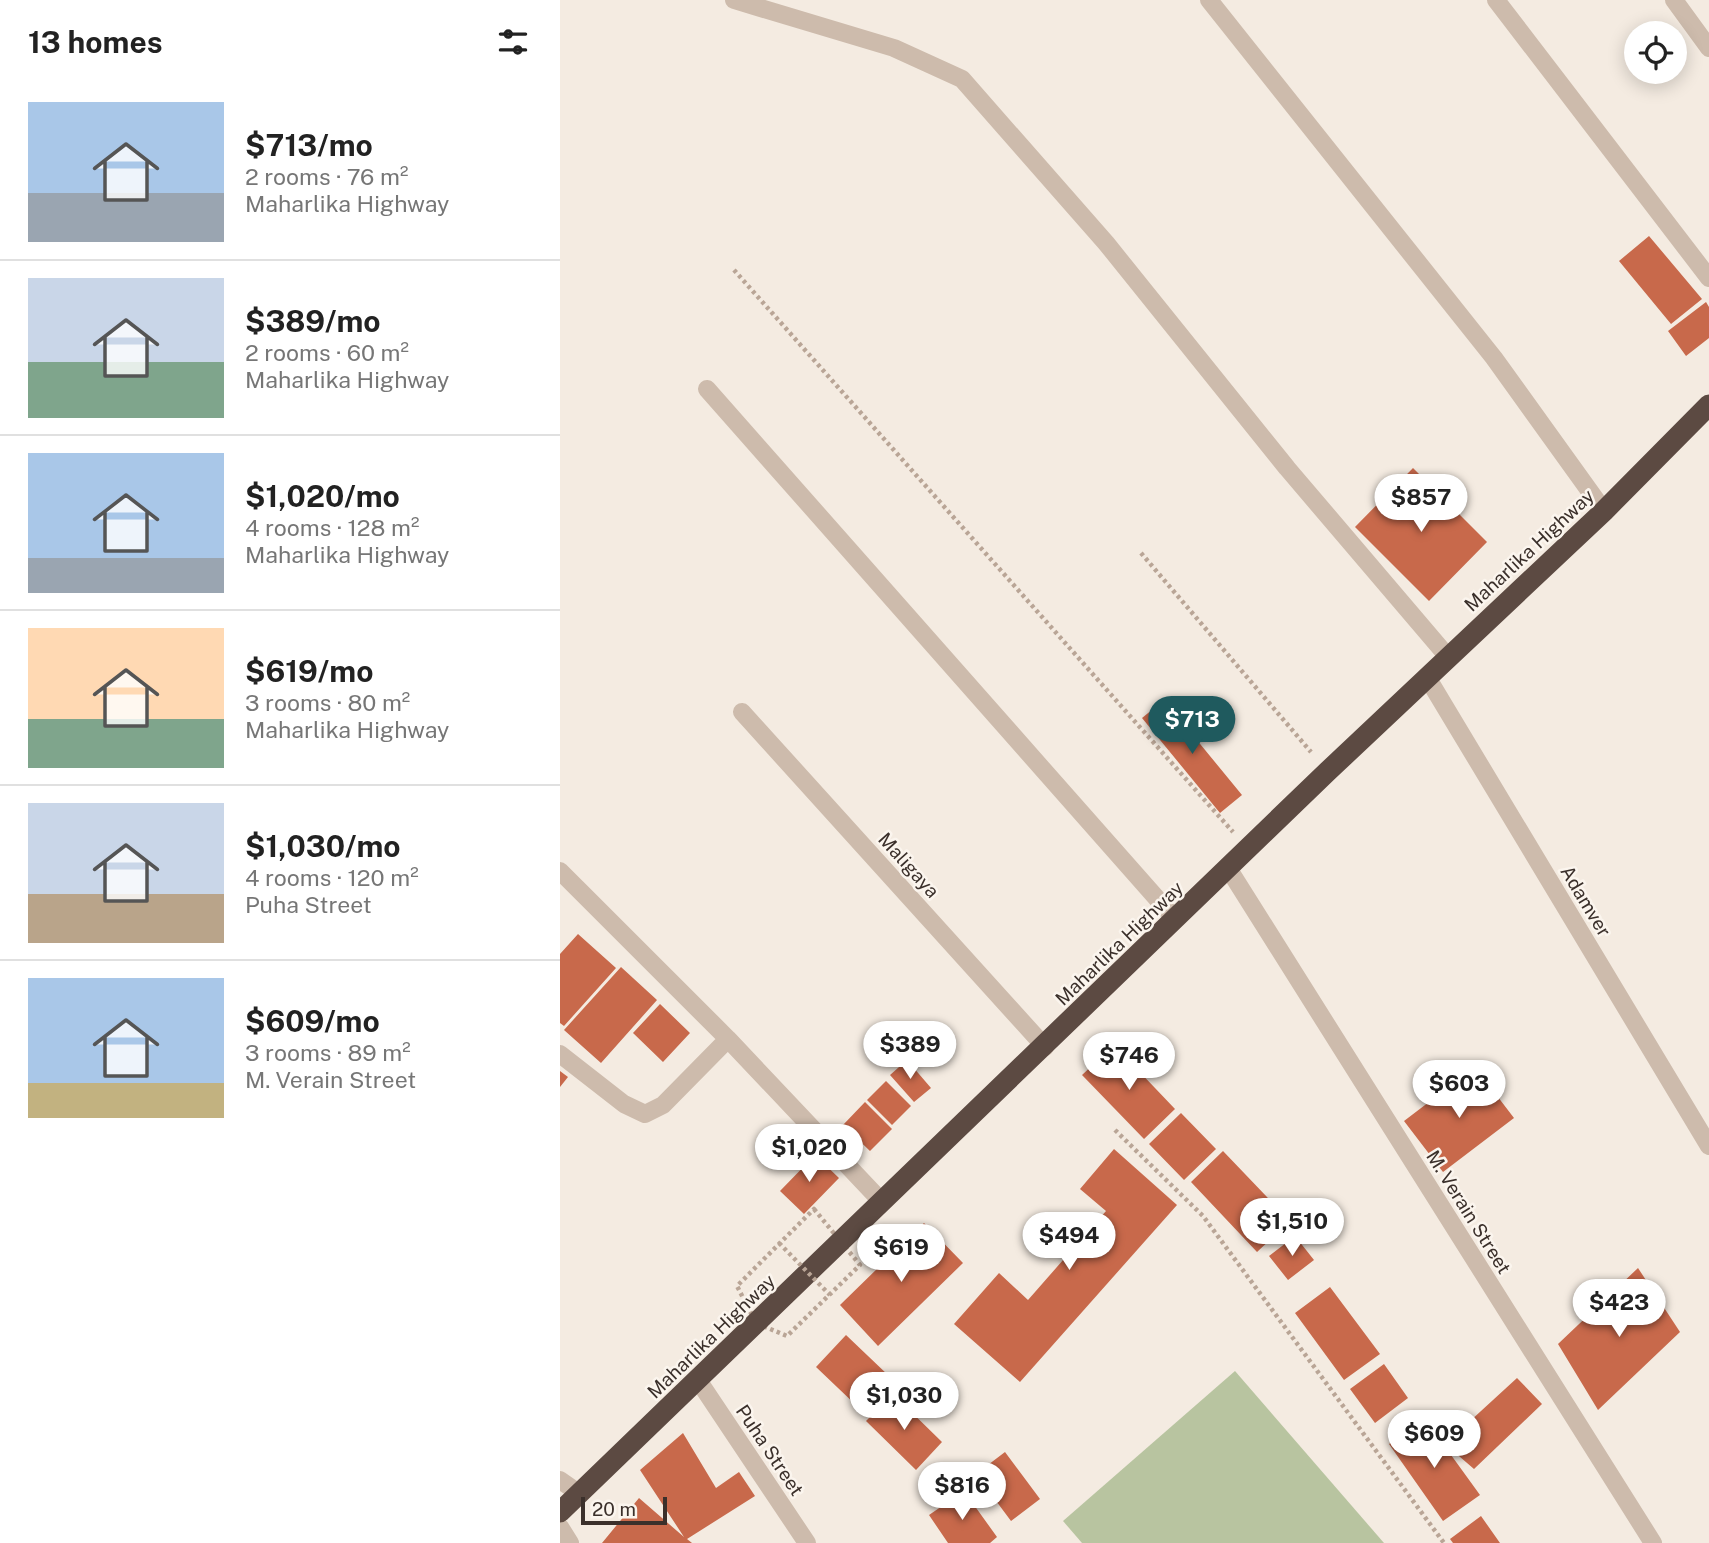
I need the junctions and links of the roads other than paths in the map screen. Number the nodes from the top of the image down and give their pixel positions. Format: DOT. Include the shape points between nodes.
graph roads {
  1 [pos="734,0"];
  2 [pos="1209,0"];
  3 [pos="1496,0"];
  4 [pos="1674,0"];
  5 [pos="1709,48"];
  6 [pos="1709,278"];
  7 [pos="707,389"];
  8 [pos="1709,405"];
  9 [pos="1604,511"];
  10 [pos="1448,657"];
  11 [pos="1427,677"];
  12 [pos="742,712"];
  13 [pos="1228,868"];
  14 [pos="560,871"];
  15 [pos="1175,919"];
  16 [pos="729,1039"];
  17 [pos="1045,1047"];
  18 [pos="560,1054"];
  19 [pos="1709,1146"];
  20 [pos="882,1202"];
  21 [pos="698,1380"];
  22 [pos="560,1480"];
  23 [pos="580,1494"];
  24 [pos="560,1512"];
  25 [pos="560,1527"];
  26 [pos="570,1543"];
  27 [pos="807,1543"];
  28 [pos="1653,1543"];
  1 -- 10 [label="street" via="894,48 962,79 1106,243 1287,468"];
  2 -- 9 [label="street" via="1494,358"];
  3 -- 6 [label="street"];
  4 -- 5 [label="street"];
  7 -- 15 [label="street"];
  8 -- 9 [label="highway, Maharlika Highway"];
  9 -- 10 [label="highway, Maharlika Highway"];
  10 -- 11 [label="highway, Maharlika Highway"];
  11 -- 13 [label="highway, Maharlika Highway"];
  11 -- 19 [label="street, Adamver"];
  12 -- 17 [label="street, Maligaya"];
  13 -- 15 [label="highway, Maharlika Highway"];
  13 -- 28 [label="street, M. Verain Street"];
  14 -- 16 [label="street"];
  15 -- 17 [label="highway, Maharlika Highway"];
  16 -- 18 [label="street" via="663,1105 645,1114 624,1104"];
  16 -- 20 [label="street"];
  17 -- 20 [label="highway, Maharlika Highway"];
  20 -- 21 [label="highway, Maharlika Highway"];
  21 -- 23 [label="highway, Maharlika Highway"];
  21 -- 27 [label="street, Puha Street"];
  22 -- 23 [label="street"];
  23 -- 24 [label="highway, Maharlika Highway"];
  25 -- 26 [label="street"];
}
